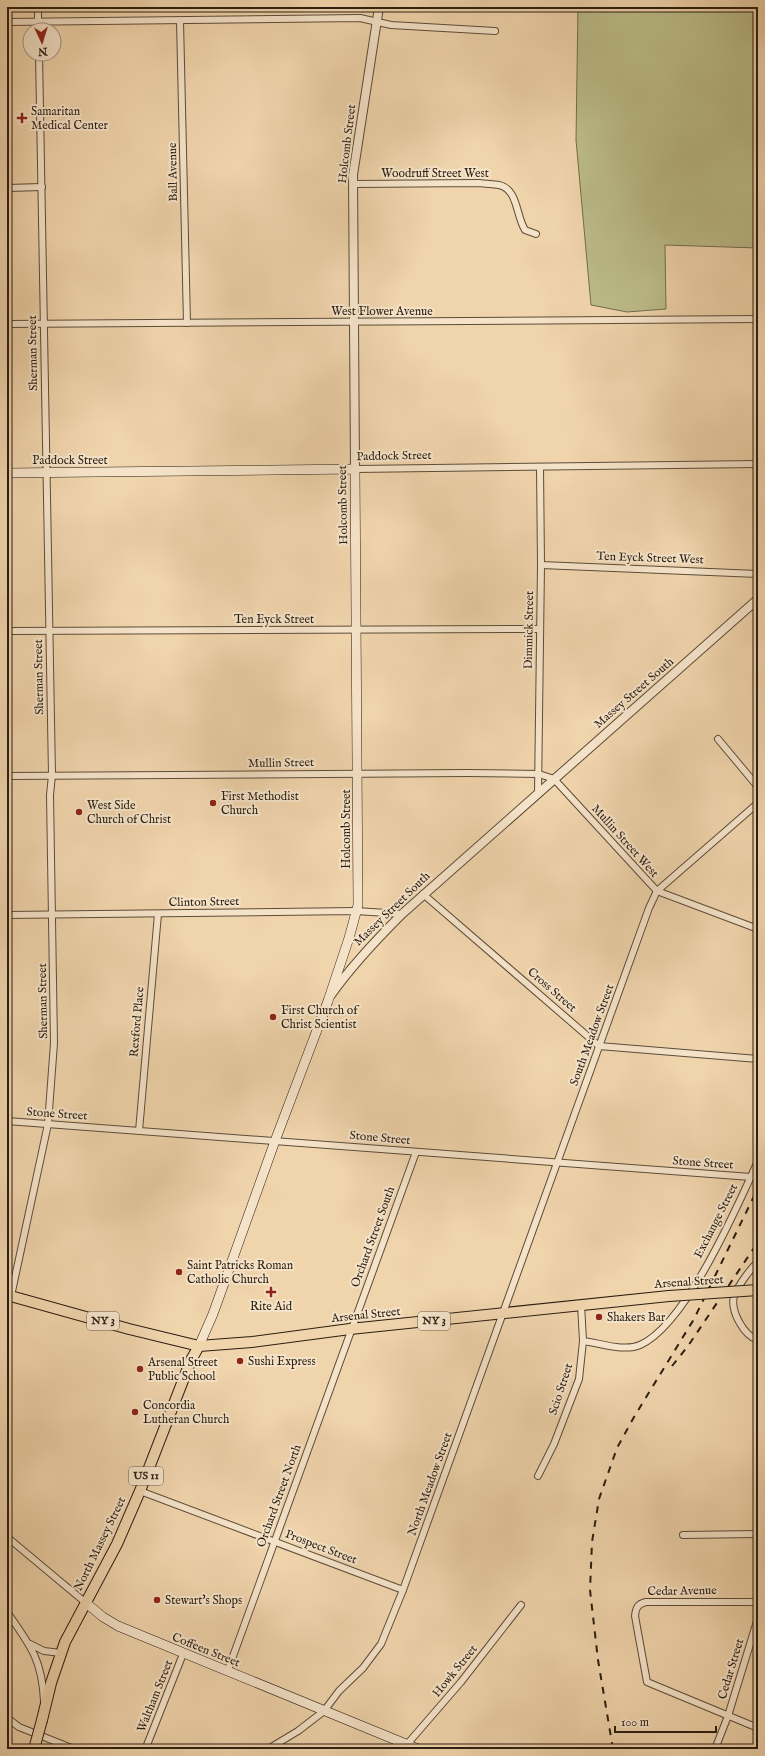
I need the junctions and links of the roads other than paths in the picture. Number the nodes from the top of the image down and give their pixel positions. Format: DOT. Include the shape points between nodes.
graph roads {
  1 [pos="38,7"];
  2 [pos="379,7"];
  3 [pos="180,21"];
  4 [pos="7,22"];
  5 [pos="22,22"];
  6 [pos="38,22"];
  7 [pos="376,22"];
  8 [pos="495,32"];
  9 [pos="39,62"];
  10 [pos="353,184"];
  11 [pos="7,188"];
  12 [pos="42,188"];
  13 [pos="536,234"];
  14 [pos="758,320"];
  15 [pos="353,321"];
  16 [pos="187,323"];
  17 [pos="7,324"];
  18 [pos="43,324"];
  19 [pos="758,464"];
  20 [pos="540,467"];
  21 [pos="355,469"];
  22 [pos="46,472"];
  23 [pos="7,473"];
  24 [pos="541,565"];
  25 [pos="758,574"];
  26 [pos="758,599"];
  27 [pos="357,629"];
  28 [pos="540,629"];
  29 [pos="7,632"];
  30 [pos="49,632"];
  31 [pos="718,739"];
  32 [pos="358,773"];
  33 [pos="539,774"];
  34 [pos="52,775"];
  35 [pos="7,776"];
  36 [pos="554,779"];
  37 [pos="758,787"];
  38 [pos="538,793"];
  39 [pos="758,803"];
  40 [pos="657,891"];
  41 [pos="423,894"];
  42 [pos="356,911"];
  43 [pos="158,914"];
  44 [pos="402,914"];
  45 [pos="7,915"];
  46 [pos="52,915"];
  47 [pos="758,929"];
  48 [pos="328,1000"];
  49 [pos="599,1046"];
  50 [pos="758,1060"];
  51 [pos="7,1121"];
  52 [pos="48,1124"];
  53 [pos="139,1131"];
  54 [pos="275,1140"];
  55 [pos="416,1152"];
  56 [pos="758,1161"];
  57 [pos="557,1163"];
  58 [pos="751,1177"];
  59 [pos="758,1262"];
  60 [pos="758,1290"];
  61 [pos="9,1295"];
  62 [pos="581,1304"];
  63 [pos="502,1313"];
  64 [pos="350,1329"];
  65 [pos="758,1340"];
  66 [pos="583,1341"];
  67 [pos="198,1346"];
  68 [pos="538,1476"];
  69 [pos="140,1491"];
  70 [pos="758,1534"];
  71 [pos="683,1535"];
  72 [pos="7,1537"];
  73 [pos="274,1542"];
  74 [pos="403,1590"];
  75 [pos="758,1602"];
  76 [pos="86,1603"];
  77 [pos="521,1605"];
  78 [pos="7,1612"];
  79 [pos="758,1618"];
  80 [pos="30,1644"];
  81 [pos="61,1654"];
  82 [pos="184,1654"];
  83 [pos="228,1670"];
  84 [pos="44,1710"];
  85 [pos="324,1711"];
  86 [pos="728,1716"];
  87 [pos="7,1718"];
  88 [pos="758,1728"];
  89 [pos="147,1745"];
  90 [pos="405,1747"];
  91 [pos="34,1749"];
  92 [pos="74,1749"];
  93 [pos="268,1749"];
  94 [pos="418,1749"];
  95 [pos="715,1749"];
  1 -- 6 [label="street"];
  2 -- 7 [label="street, Holcomb Street"];
  3 -- 6 [label="street"];
  3 -- 7 [label="street" via="360,18"];
  3 -- 16 [label="street, Ball Avenue"];
  4 -- 5 [label="street"];
  7 -- 8 [label="street"];
  7 -- 10 [label="street, Holcomb Street"];
  9 -- 12 [label="street, Sherman Street"];
  10 -- 13 [label="street, Woodruff Street West" via="500,185 507,189 512,197 521,225 525,230"];
  10 -- 15 [label="street, Holcomb Street"];
  11 -- 12 [label="street"];
  12 -- 18 [label="street, Sherman Street"];
  14 -- 15 [label="street, West Flower Avenue"];
  15 -- 16 [label="street, West Flower Avenue"];
  15 -- 21 [label="street, Holcomb Street"];
  16 -- 18 [label="street, West Flower Avenue"];
  17 -- 18 [label="street, West Flower Avenue"];
  18 -- 22 [label="street, Sherman Street"];
  19 -- 20 [label="street, Paddock Street"];
  20 -- 21 [label="street, Paddock Street"];
  20 -- 24 [label="street, Dimmick Street"];
  21 -- 22 [label="main road, Paddock Street"];
  21 -- 27 [label="main road, Holcomb Street / US 11"];
  22 -- 23 [label="main road, Paddock Street"];
  22 -- 30 [label="street, Sherman Street"];
  24 -- 25 [label="street, Ten Eyck Street West"];
  24 -- 28 [label="street, Dimmick Street"];
  26 -- 36 [label="street, Massey Street South"];
  27 -- 28 [label="street, Ten Eyck Street"];
  27 -- 30 [label="street, Ten Eyck Street"];
  27 -- 32 [label="main road, Holcomb Street / US 11"];
  28 -- 33 [label="street, Dimmick Street"];
  29 -- 30 [label="street, Ten Eyck Street"];
  30 -- 34 [label="street, Sherman Street"];
  31 -- 37 [label="street"];
  32 -- 33 [label="street, Mullin Street"];
  32 -- 34 [label="street, Mullin Street"];
  32 -- 42 [label="main road, Holcomb Street / US 11"];
  33 -- 36 [label="street, Mullin Street"];
  33 -- 38 [label="street, Dimmick Street"];
  34 -- 35 [label="street, Mullin Street"];
  34 -- 46 [label="street, Sherman Street"];
  36 -- 38 [label="street, Massey Street South"];
  36 -- 40 [label="street, Mullin Street West"];
  38 -- 41 [label="street, Massey Street South"];
  39 -- 40 [label="street, South Meadow Street"];
  40 -- 47 [label="street, Mullin Street West"];
  40 -- 49 [label="street, South Meadow Street"];
  41 -- 44 [label="street, Massey Street South"];
  41 -- 49 [label="street, Cross Street"];
  42 -- 43 [label="street, Clinton Street"];
  42 -- 44 [label="street, Clinton Street"];
  42 -- 48 [label="main road, Holcomb Street / US 11"];
  43 -- 46 [label="street, Clinton Street"];
  43 -- 53 [label="street, Rexford Place"];
  44 -- 48 [label="street, Massey Street South" via="349,969"];
  45 -- 46 [label="street, Clinton Street"];
  46 -- 52 [label="street, Sherman Street" via="54,1043"];
  48 -- 54 [label="main road, Massey Street South / US 11"];
  49 -- 50 [label="street"];
  49 -- 57 [label="street, South Meadow Street"];
  51 -- 52 [label="street, Stone Street"];
  52 -- 53 [label="street, Stone Street"];
  52 -- 61 [label="street, Sherman Street"];
  53 -- 54 [label="street, Stone Street"];
  54 -- 55 [label="street, Stone Street"];
  54 -- 67 [label="main road, Massey Street South / US 11" via="213,1314"];
  55 -- 57 [label="street, Stone Street"];
  55 -- 64 [label="street, Orchard Street South"];
  56 -- 58 [label="street, Exchange Street"];
  57 -- 58 [label="street, Stone Street"];
  57 -- 63 [label="street, South Meadow Street"];
  58 -- 66 [label="street, Exchange Street" via="719,1242 678,1313 670,1322 640,1345 628,1348"];
  59 -- 65 [label="street" via="734,1297 741,1326 750,1337"];
  60 -- 62 [label="main road, Arsenal Street / NY 3, bridge"];
  61 -- 67 [label="main road, Arsenal Street / NY 3"];
  62 -- 63 [label="main road, Arsenal Street / NY 3"];
  62 -- 66 [label="street, Scio Street"];
  63 -- 64 [label="main road, Arsenal Street / NY 3"];
  63 -- 74 [label="street, North Meadow Street"];
  64 -- 67 [label="main road, Arsenal Street / NY 3" via="252,1342"];
  64 -- 73 [label="street, Orchard Street North"];
  66 -- 68 [label="street, Scio Street" via="579,1379 554,1444"];
  67 -- 69 [label="main road, North Massey Street / US 11"];
  69 -- 73 [label="street, Prospect Street"];
  69 -- 76 [label="main road, North Massey Street / US 11" via="117,1544"];
  70 -- 71 [label="street"];
  72 -- 76 [label="street, Coffeen Street"];
  73 -- 74 [label="street, Prospect Street"];
  73 -- 83 [label="street, Orchard Street North"];
  74 -- 85 [label="street, North Meadow Street" via="381,1644"];
  75 -- 86 [label="street, Cedar Avenue" via="656,1601 640,1603 636,1607 635,1616 647,1682"];
  76 -- 81 [label="main road, North Massey Street / US 11"];
  76 -- 82 [label="main road, Coffeen Street" via="118,1626"];
  77 -- 90 [label="street, Howk Street" via="461,1682"];
  78 -- 80 [label="street"];
  79 -- 86 [label="street, Cedar Street"];
  80 -- 81 [label="street" via="44,1651"];
  80 -- 84 [label="street" via="41,1672"];
  81 -- 84 [label="main road, North Massey Street / US 11"];
  82 -- 83 [label="main road, Coffeen Street"];
  82 -- 89 [label="street, Waltham Street"];
  83 -- 85 [label="main road, Coffeen Street"];
  84 -- 91 [label="main road, US 11, bridge"];
  85 -- 90 [label="main road, Coffeen Street"];
  85 -- 93 [label="street, North Meadow Street"];
  86 -- 88 [label="street"];
  86 -- 95 [label="street, Cedar Street"];
  87 -- 92 [label="street" via="19,1726"];
  90 -- 94 [label="main road, Coffeen Street"];
}
